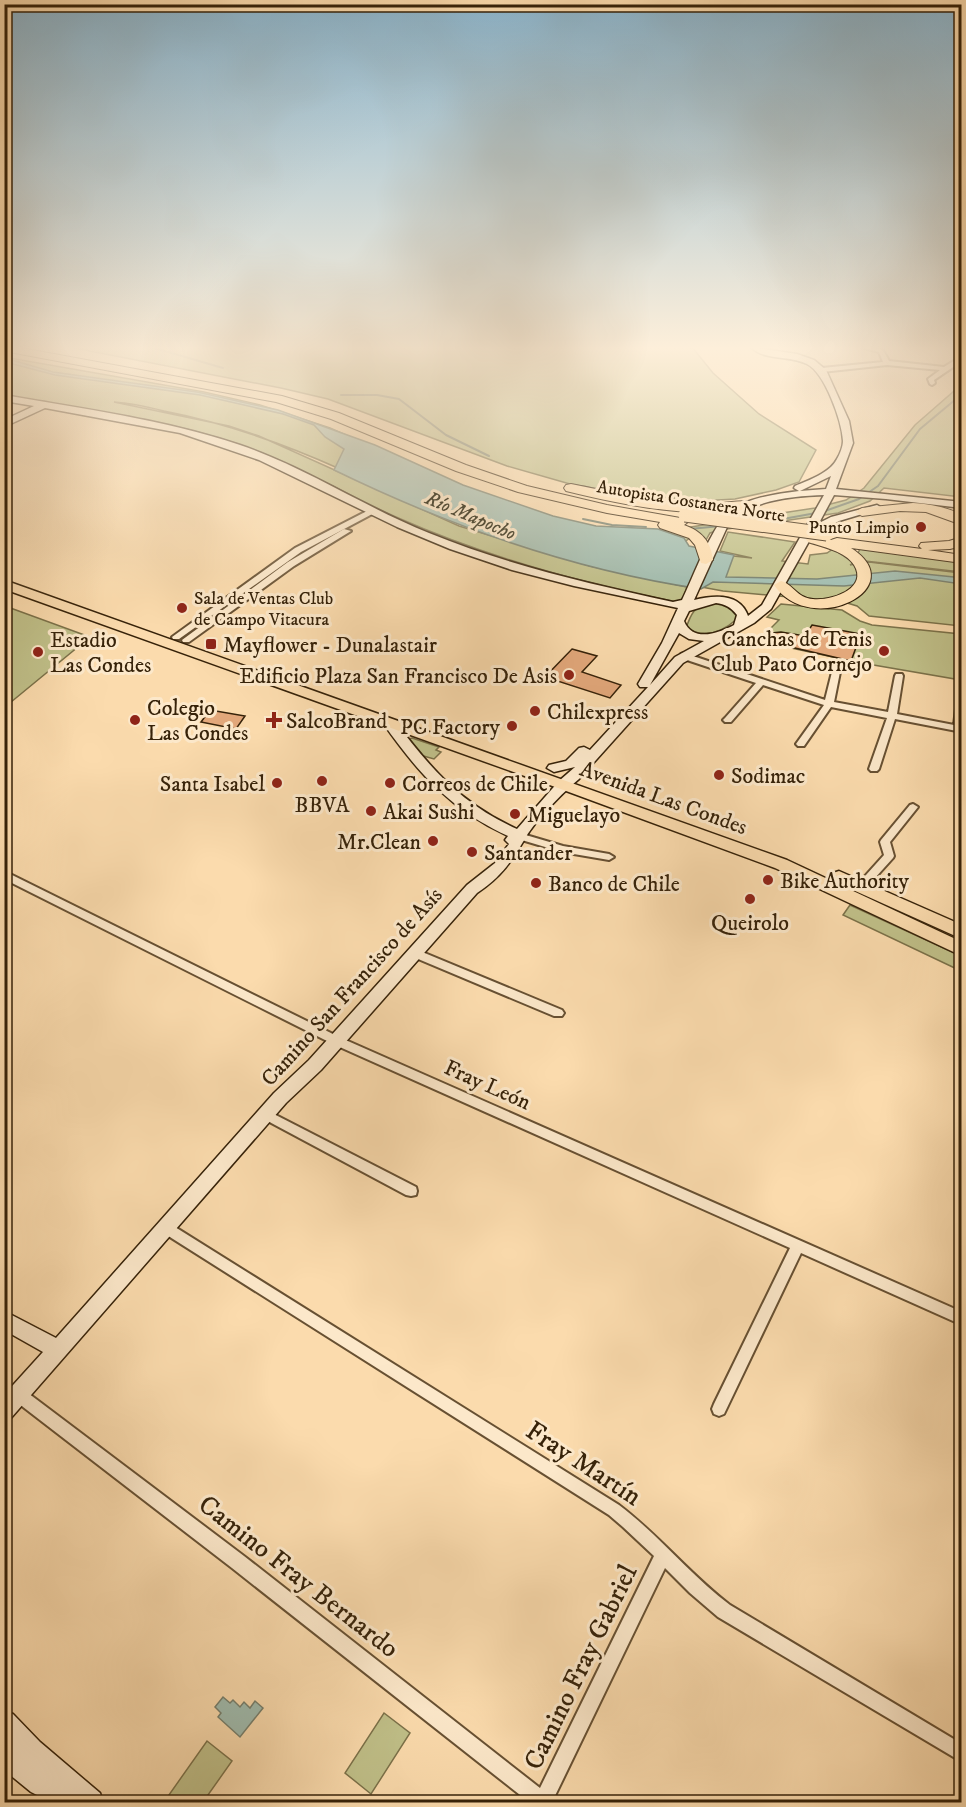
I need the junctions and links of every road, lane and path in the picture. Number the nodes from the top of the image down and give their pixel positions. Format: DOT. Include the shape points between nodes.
graph roads {
  1 [pos="157,431"];
  2 [pos="376,431"];
  3 [pos="387,431"];
  4 [pos="846,431"];
  5 [pos="447,458"];
  6 [pos="840,464"];
  7 [pos="830,491"];
  8 [pos="781,495"];
  9 [pos="930,502"];
  10 [pos="753,504"];
  11 [pos="962,505"];
  12 [pos="862,512"];
  13 [pos="369,516"];
  14 [pos="962,521"];
  15 [pos="327,533"];
  16 [pos="818,535"];
  17 [pos="336,537"];
  18 [pos="962,541"];
  19 [pos="902,545"];
  20 [pos="962,554"];
  21 [pos="962,559"];
  22 [pos="706,560"];
  23 [pos="282,561"];
  24 [pos="291,564"];
  25 [pos="4,577"];
  26 [pos="4,584"];
  27 [pos="777,591"];
  28 [pos="229,598"];
  29 [pos="239,602"];
  30 [pos="684,609"];
  31 [pos="739,627"];
  32 [pos="720,636"];
  33 [pos="181,638"];
  34 [pos="668,643"];
  35 [pos="684,656"];
  36 [pos="836,672"];
  37 [pos="899,676"];
  38 [pos="762,681"];
  39 [pos="962,693"];
  40 [pos="346,694"];
  41 [pos="321,698"];
  42 [pos="829,704"];
  43 [pos="892,716"];
  44 [pos="728,720"];
  45 [pos="389,723"];
  46 [pos="960,729"];
  47 [pos="801,744"];
  48 [pos="554,768"];
  49 [pos="874,769"];
  50 [pos="569,780"];
  51 [pos="913,807"];
  52 [pos="519,836"];
  53 [pos="609,857"];
  54 [pos="4,874"];
  55 [pos="861,887"];
  56 [pos="962,933"];
  57 [pos="962,950"];
  58 [pos="415,953"];
  59 [pos="558,1013"];
  60 [pos="337,1041"];
  61 [pos="266,1115"];
  62 [pos="411,1191"];
  63 [pos="167,1228"];
  64 [pos="798,1245"];
  65 [pos="962,1319"];
  66 [pos="4,1320"];
  67 [pos="59,1350"];
  68 [pos="19,1395"];
  69 [pos="719,1408"];
  70 [pos="4,1412"];
  71 [pos="663,1555"];
  72 [pos="4,1723"];
  73 [pos="4,1753"];
  74 [pos="962,1754"];
  75 [pos="542,1802"];
  76 [pos="75,1803"];
  77 [pos="91,1803"];
  1 -- 13 [label="main road" via="208,444"];
  2 -- 5 [label="highway, Autopista Costanera Norte"];
  3 -- 5 [label="highway, Autopista Costanera Norte"];
  4 -- 6 [label="main road, Camino San Francisco de Asís" via="847,446"];
  5 -- 10 [label="highway" via="606,495 709,509"];
  5 -- 16 [label="highway, Autopista Costanera Norte" via="501,482 607,510"];
  5 -- 22 [label="highway" via="481,480 531,497 680,529 703,543"];
  6 -- 7 [label="main road, Camino San Francisco de Asís"];
  6 -- 8 [label="main road" via="816,481"];
  7 -- 8 [label="main road"];
  7 -- 9 [label="main road"];
  7 -- 16 [label="main road, Camino San Francisco de Asís"];
  8 -- 10 [label="main road"];
  9 -- 11 [label="main road"];
  9 -- 12 [label="main road" via="895,504"];
  10 -- 22 [label="main road" via="729,517"];
  12 -- 14 [label="highway" via="922,508"];
  12 -- 16 [label="main road" via="830,521"];
  13 -- 15 [label="street"];
  13 -- 17 [label="street"];
  13 -- 30 [label="main road" via="441,548 510,572 583,592 670,610"];
  15 -- 17 [label="street"];
  15 -- 23 [label="street"];
  16 -- 19 [label="highway, Autopista Costanera Norte"];
  16 -- 21 [label="highway, Autopista Costanera Norte"];
  16 -- 27 [label="main road, Camino San Francisco de Asís" via="795,558"];
  16 -- 27 [label="highway" via="859,561 865,576 861,587 841,599 818,604"];
  17 -- 24 [label="street"];
  18 -- 19 [label="highway" via="941,546"];
  19 -- 20 [label="highway, Autopista Costanera Norte"];
  22 -- 30 [label="main road"];
  23 -- 24 [label="street"];
  23 -- 28 [label="street"];
  24 -- 29 [label="street"];
  25 -- 33 [label="main road, Avenida Las Condes"];
  26 -- 41 [label="main road, Avenida Las Condes"];
  27 -- 31 [label="main road, Camino San Francisco de Asís" via="759,614"];
  28 -- 29 [label="street"];
  28 -- 33 [label="street"];
  29 -- 33 [label="street"];
  30 -- 31 [label="main road" via="707,600 728,602 741,612 743,622"];
  30 -- 32 [label="main road" via="680,628 688,634"];
  30 -- 34 [label="main road"];
  31 -- 32 [label="main road, Camino San Francisco de Asís"];
  32 -- 35 [label="main road, Camino San Francisco de Asís"];
  33 -- 40 [label="main road, Avenida Las Condes"];
  34 -- 35 [label="main road"];
  34 -- 48 [label="main road" via="647,682 577,760"];
  35 -- 38 [label="street"];
  35 -- 50 [label="main road, Camino San Francisco de Asís"];
  36 -- 42 [label="street"];
  37 -- 43 [label="street"];
  38 -- 42 [label="street"];
  38 -- 44 [label="street"];
  39 -- 46 [label="street"];
  40 -- 41 [label="main road"];
  40 -- 48 [label="main road, Avenida Las Condes"];
  41 -- 45 [label="main road, Avenida Las Condes"];
  42 -- 43 [label="street"];
  42 -- 47 [label="street"];
  43 -- 46 [label="street"];
  43 -- 49 [label="street"];
  45 -- 50 [label="main road, Avenida Las Condes"];
  45 -- 52 [label="main road" via="426,773 450,797"];
  48 -- 50 [label="main road, Avenida Las Condes"];
  50 -- 52 [label="main road, Camino San Francisco de Asís"];
  50 -- 55 [label="main road, Avenida Las Condes" via="787,855"];
  50 -- 57 [label="main road, Avenida Las Condes" via="781,864"];
  51 -- 55 [label="street" via="885,842 889,856"];
  52 -- 53 [label="street"];
  52 -- 58 [label="main road, Camino San Francisco de Asís" via="515,848"];
  54 -- 60 [label="street, Fray León"];
  55 -- 56 [label="main road, Avenida Las Condes"];
  58 -- 59 [label="street"];
  58 -- 60 [label="main road, Camino San Francisco de Asís"];
  60 -- 61 [label="main road, Camino San Francisco de Asís"];
  60 -- 64 [label="street, Fray León"];
  61 -- 62 [label="street, Camino San Francisco de Asís"];
  61 -- 63 [label="main road, Camino San Francisco de Asís"];
  63 -- 67 [label="main road, Camino San Francisco de Asís"];
  63 -- 71 [label="street, Fray Martín" via="614,1510"];
  64 -- 65 [label="street, Fray León"];
  64 -- 69 [label="street"];
  66 -- 67 [label="main road"];
  67 -- 68 [label="main road, Camino San Francisco de Asís"];
  68 -- 70 [label="main road, Camino San Francisco de Asís"];
  68 -- 75 [label="street, Camino Fray Bernardo"];
  71 -- 74 [label="street, Fray Martín" via="724,1611"];
  71 -- 75 [label="street, Camino Fray Gabriel"];
  72 -- 77 [label="main road"];
  73 -- 76 [label="main road" via="40,1783"];
}
